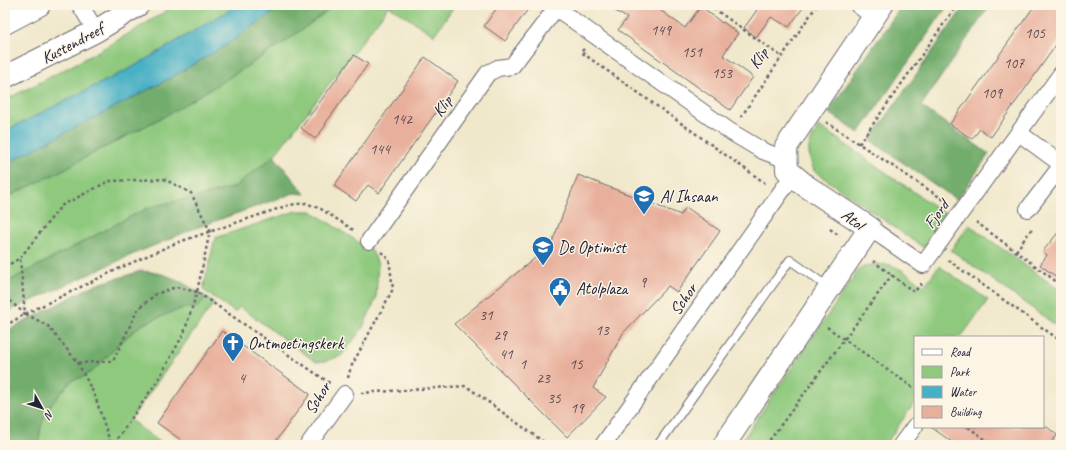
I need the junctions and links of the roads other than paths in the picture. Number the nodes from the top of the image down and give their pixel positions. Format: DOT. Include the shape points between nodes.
graph roads {
  1 [pos="39,5"];
  2 [pos="80,5"];
  3 [pos="138,5"];
  4 [pos="558,7"];
  5 [pos="871,9"];
  6 [pos="5,22"];
  7 [pos="96,31"];
  8 [pos="1061,74"];
  9 [pos="5,77"];
  10 [pos="1019,133"];
  11 [pos="1061,165"];
  12 [pos="790,167"];
  13 [pos="1028,209"];
  14 [pos="870,228"];
  15 [pos="370,241"];
  16 [pos="829,288"];
  17 [pos="345,394"];
  18 [pos="914,427"];
  19 [pos="308,445"];
  20 [pos="603,445"];
  21 [pos="658,445"];
  22 [pos="724,445"];
  23 [pos="901,445"];
  1 -- 6 [label="street"];
  2 -- 7 [label="street"];
  3 -- 7 [label="street, Kustendreef"];
  4 -- 12 [label="street, Klip" via="731,132"];
  4 -- 15 [label="street, Klip" via="512,66 488,73"];
  5 -- 12 [label="street" via="810,112 786,146"];
  7 -- 9 [label="street, Kustendreef"];
  8 -- 10 [label="street, Fjord"];
  10 -- 11 [label="street"];
  10 -- 14 [label="street, Fjord" via="923,265"];
  11 -- 13 [label="street"];
  12 -- 14 [label="street, Atol" via="806,186"];
  12 -- 20 [label="street, Schor" via="780,194"];
  14 -- 16 [label="street, Atol"];
  16 -- 21 [label="lane" via="790,260"];
  16 -- 22 [label="street, Atol"];
  17 -- 19 [label="street, Schor"];
  18 -- 23 [label="street"];
}
